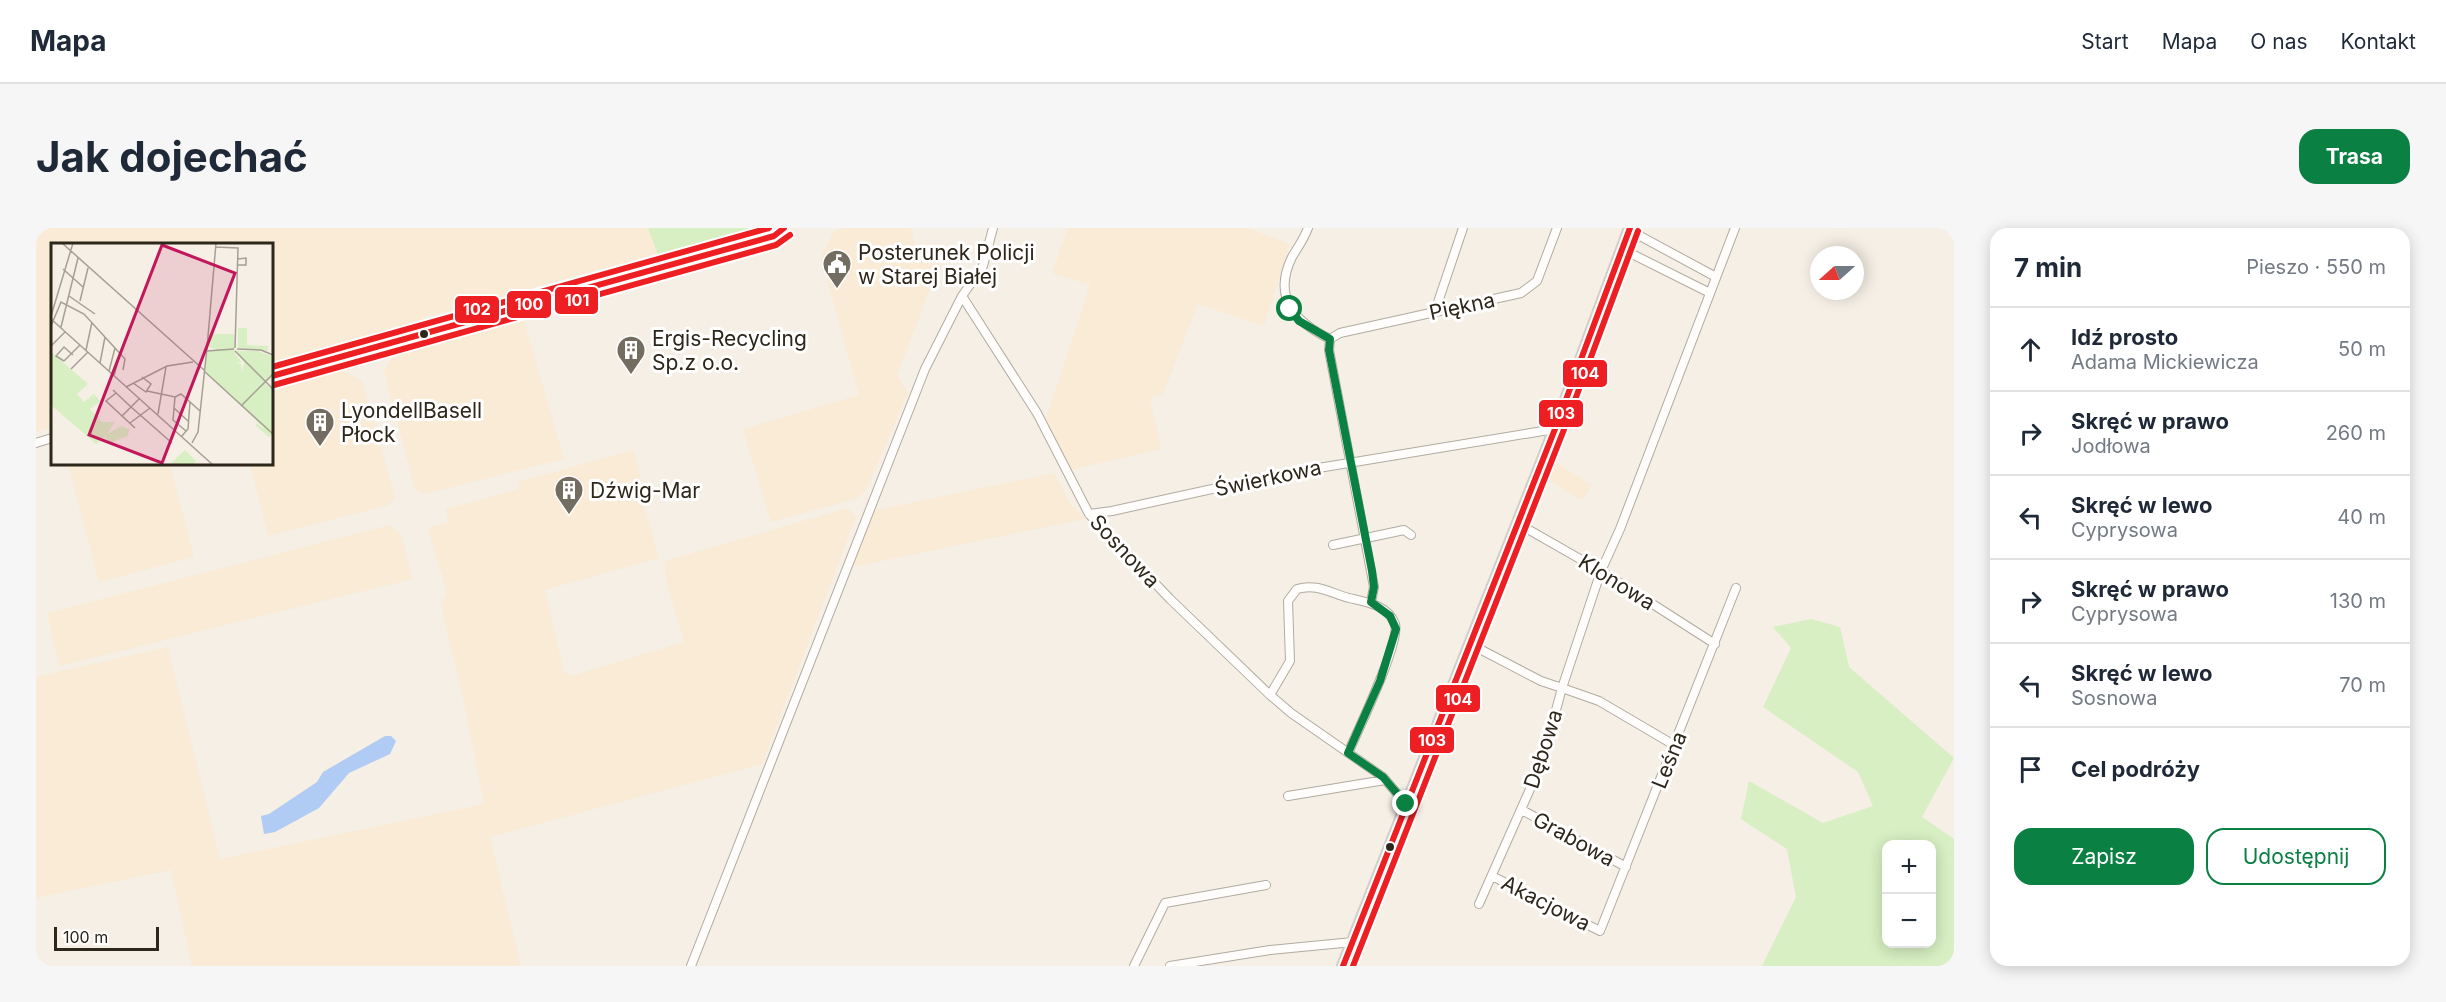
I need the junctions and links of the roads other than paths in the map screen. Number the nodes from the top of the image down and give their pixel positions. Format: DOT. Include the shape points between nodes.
graph roads {
  1 [pos="784,228"];
  2 [pos="993,228"];
  3 [pos="1308,228"];
  4 [pos="1463,228"];
  5 [pos="1557,228"];
  6 [pos="1735,228"];
  7 [pos="1629,229"];
  8 [pos="1622,249"];
  9 [pos="1716,277"];
  10 [pos="1710,293"];
  11 [pos="962,296"];
  12 [pos="1435,311"];
  13 [pos="1330,339"];
  14 [pos="273,376"];
  15 [pos="1555,429"];
  16 [pos="51,438"];
  17 [pos="36,443"];
  18 [pos="1350,461"];
  19 [pos="1089,514"];
  20 [pos="1517,523"];
  21 [pos="1411,535"];
  22 [pos="1365,538"];
  23 [pos="1333,545"];
  24 [pos="1601,571"];
  25 [pos="1736,588"];
  26 [pos="1371,602"];
  27 [pos="1470,644"];
  28 [pos="1715,644"];
  29 [pos="1562,688"];
  30 [pos="1270,695"];
  31 [pos="1674,745"];
  32 [pos="1348,753"];
  33 [pos="1385,780"];
  34 [pos="1288,796"];
  35 [pos="1406,804"];
  36 [pos="1522,810"];
  37 [pos="1626,867"];
  38 [pos="1492,876"];
  39 [pos="1266,885"];
  40 [pos="1479,904"];
  41 [pos="1600,931"];
  42 [pos="1353,942"];
  43 [pos="691,966"];
  44 [pos="1134,966"];
  45 [pos="1170,966"];
  46 [pos="1343,966"];
  1 -- 14 [label="street" via="774,236"];
  2 -- 11 [label="street" via="983,266"];
  3 -- 13 [label="street" via="1292,258 1286,292 1290,309 1299,321"];
  4 -- 12 [label="street"];
  5 -- 12 [label="street, Piękna" via="1537,281 1521,293"];
  6 -- 9 [label="street"];
  7 -- 8 [label="main road"];
  7 -- 9 [label="street"];
  8 -- 10 [label="street"];
  8 -- 15 [label="main road"];
  9 -- 10 [label="street"];
  10 -- 24 [label="street"];
  11 -- 19 [label="street, Sosnowa" via="1037,413"];
  11 -- 43 [label="street" via="930,357 876,488"];
  12 -- 13 [label="street, Piękna" via="1340,333"];
  13 -- 18 [label="street"];
  15 -- 18 [label="street, Świerkowa"];
  15 -- 20 [label="main road"];
  16 -- 17 [label="street"];
  18 -- 19 [label="street, Świerkowa"];
  18 -- 22 [label="street"];
  19 -- 30 [label="street, Sosnowa"];
  20 -- 24 [label="street, Klonowa"];
  20 -- 27 [label="main road"];
  21 -- 22 [label="street" via="1404,530"];
  22 -- 23 [label="street"];
  22 -- 26 [label="street" via="1374,587"];
  24 -- 28 [label="street, Klonowa"];
  24 -- 29 [label="street"];
  25 -- 28 [label="street, Leśna"];
  26 -- 30 [label="street" via="1313,585 1297,589 1288,601 1290,661"];
  26 -- 32 [label="street" via="1394,622 1395,637"];
  27 -- 29 [label="street, Dębowa"];
  27 -- 35 [label="main road"];
  28 -- 31 [label="street, Leśna"];
  29 -- 31 [label="street" via="1599,701"];
  29 -- 36 [label="street, Dębowa" via="1542,762"];
  30 -- 32 [label="street, Sosnowa"];
  31 -- 37 [label="street, Leśna"];
  32 -- 33 [label="street, Sosnowa"];
  33 -- 34 [label="street"];
  33 -- 35 [label="street, Sosnowa"];
  35 -- 42 [label="main road"];
  36 -- 37 [label="street, Grabowa"];
  36 -- 38 [label="street, Dębowa"];
  37 -- 41 [label="street, Leśna"];
  38 -- 40 [label="street, Dębowa"];
  38 -- 41 [label="street, Akacjowa"];
  39 -- 44 [label="street" via="1165,903"];
  42 -- 45 [label="street"];
  42 -- 46 [label="main road"];
}
